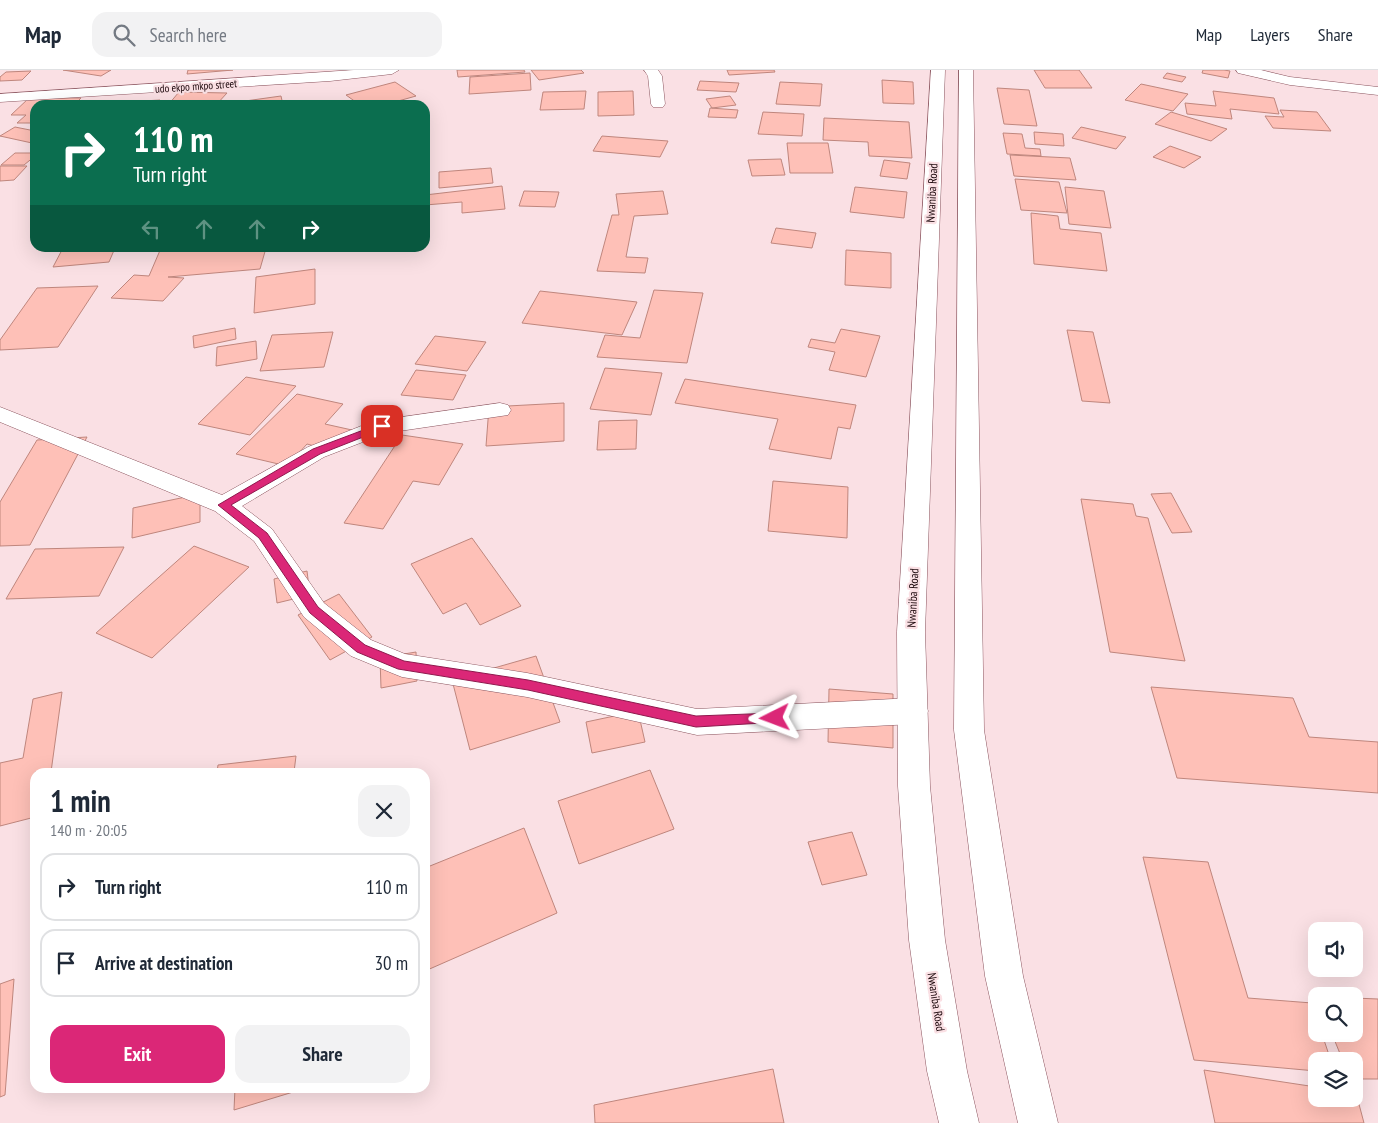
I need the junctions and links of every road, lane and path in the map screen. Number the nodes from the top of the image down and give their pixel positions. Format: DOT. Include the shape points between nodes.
graph roads {
  1 [pos="392,70"];
  2 [pos="650,70"];
  3 [pos="938,70"];
  4 [pos="966,70"];
  5 [pos="1243,70"];
  6 [pos="1378,91"];
  7 [pos="0,98"];
  8 [pos="658,104"];
  9 [pos="500,410"];
  10 [pos="0,414"];
  11 [pos="224,505"];
  12 [pos="913,711"];
  13 [pos="960,1123"];
  14 [pos="1038,1123"];
  1 -- 7 [label="main road, udo ekpo mkpo street" via="330,77"];
  2 -- 8 [label="main road" via="655,76"];
  3 -- 12 [label="main road, Nwaniba Road" via="911,632"];
  4 -- 14 [label="main road" via="969,730 1004,976"];
  5 -- 6 [label="main road" via="1290,81"];
  9 -- 11 [label="main road" via="382,426 316,452"];
  10 -- 11 [label="main road"];
  11 -- 12 [label="main road" via="263,536 314,610 361,648 402,665 528,685 696,722"];
  12 -- 13 [label="main road, Nwaniba Road" via="914,786 927,940 947,1071"];
}
